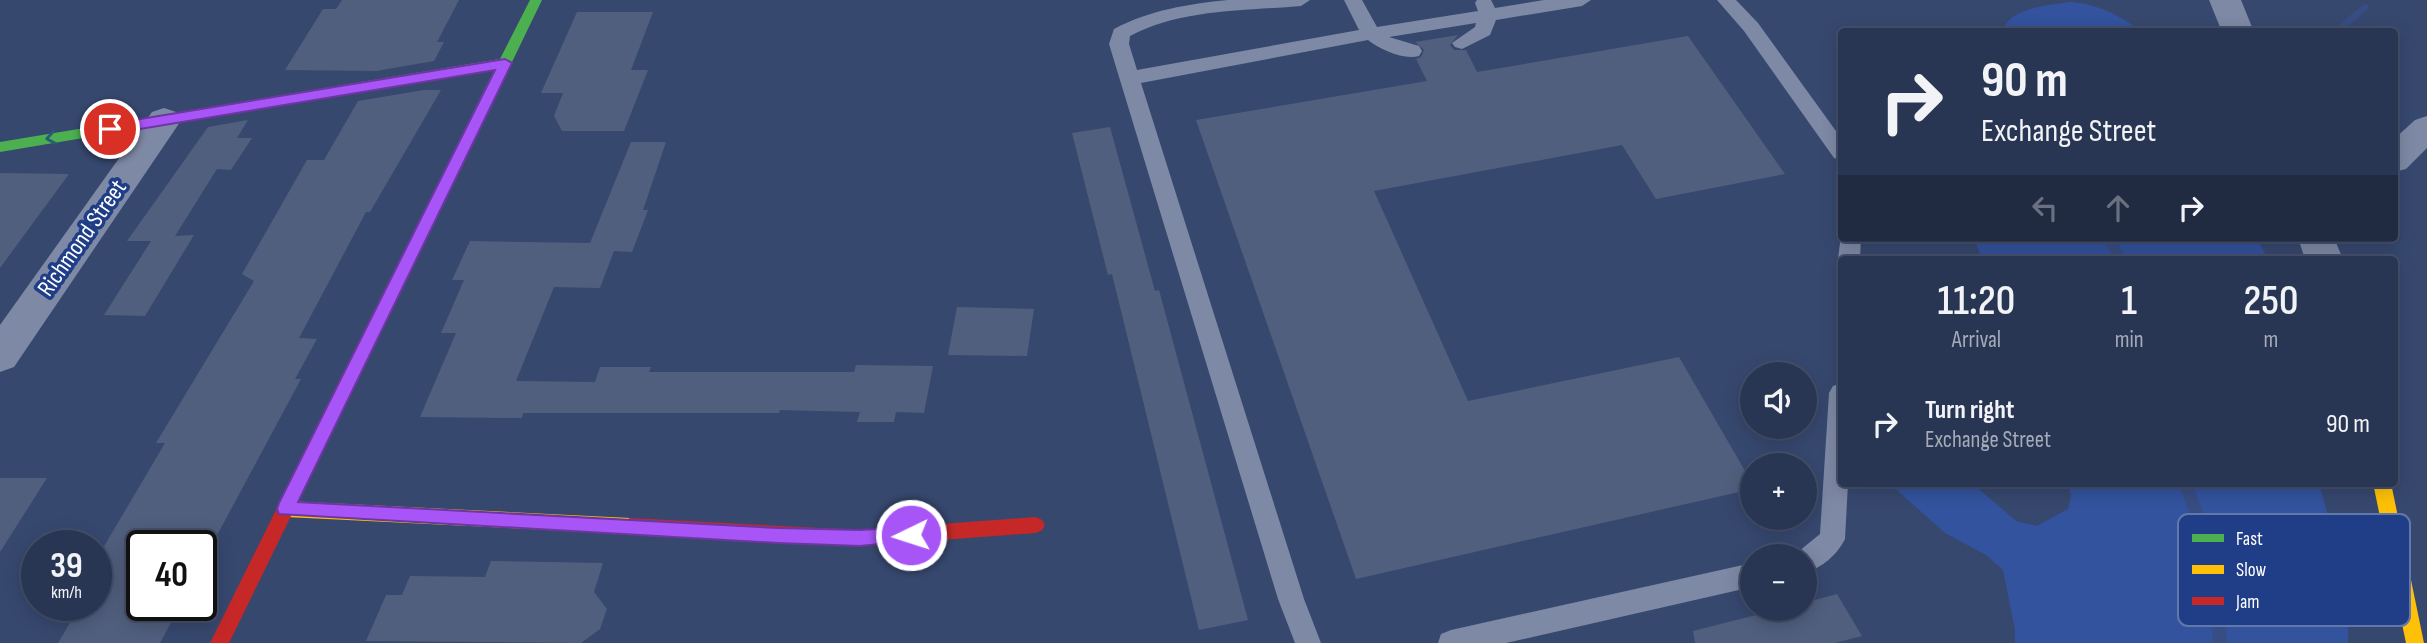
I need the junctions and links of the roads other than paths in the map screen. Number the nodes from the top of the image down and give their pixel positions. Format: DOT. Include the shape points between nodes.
graph roads {
  1 [pos="536,0"];
  2 [pos="1301,0"];
  3 [pos="1353,0"];
  4 [pos="1582,0"];
  5 [pos="1726,0"];
  6 [pos="2225,0"];
  7 [pos="1486,7"];
  8 [pos="2236,28"];
  9 [pos="1369,34"];
  10 [pos="1462,44"];
  11 [pos="1412,51"];
  12 [pos="505,63"];
  13 [pos="1130,78"];
  14 [pos="164,120"];
  15 [pos="2427,128"];
  16 [pos="0,147"];
  17 [pos="1838,149"];
  18 [pos="2398,156"];
  19 [pos="0,356"];
  20 [pos="1838,442"];
  21 [pos="2383,487"];
  22 [pos="286,509"];
  23 [pos="2388,514"];
  24 [pos="1036,525"];
  25 [pos="1817,553"];
  26 [pos="1740,578"];
  27 [pos="2410,619"];
  28 [pos="219,643"];
  29 [pos="1307,643"];
  30 [pos="1451,643"];
  31 [pos="2415,643"];
  1 -- 12 [label="street"];
  2 -- 13 [label="lane" via="1137,22 1121,33 1119,44"];
  3 -- 9 [label="lane"];
  4 -- 7 [label="lane"];
  5 -- 17 [label="lane" via="1751,27"];
  6 -- 8 [label="street"];
  7 -- 9 [label="lane"];
  7 -- 10 [label="lane" via="1483,31"];
  9 -- 11 [label="lane" via="1388,47"];
  9 -- 13 [label="lane"];
  12 -- 14 [label="street"];
  12 -- 22 [label="street"];
  13 -- 29 [label="lane"];
  14 -- 16 [label="street, one-way"];
  14 -- 19 [label="street, Richmond Street"];
  15 -- 18 [label="street"];
  20 -- 25 [label="lane" via="1832,539"];
  21 -- 23 [label="street"];
  22 -- 24 [label="street" via="860,538"];
  22 -- 28 [label="street"];
  26 -- 30 [label="lane"];
  27 -- 31 [label="street"];
}
